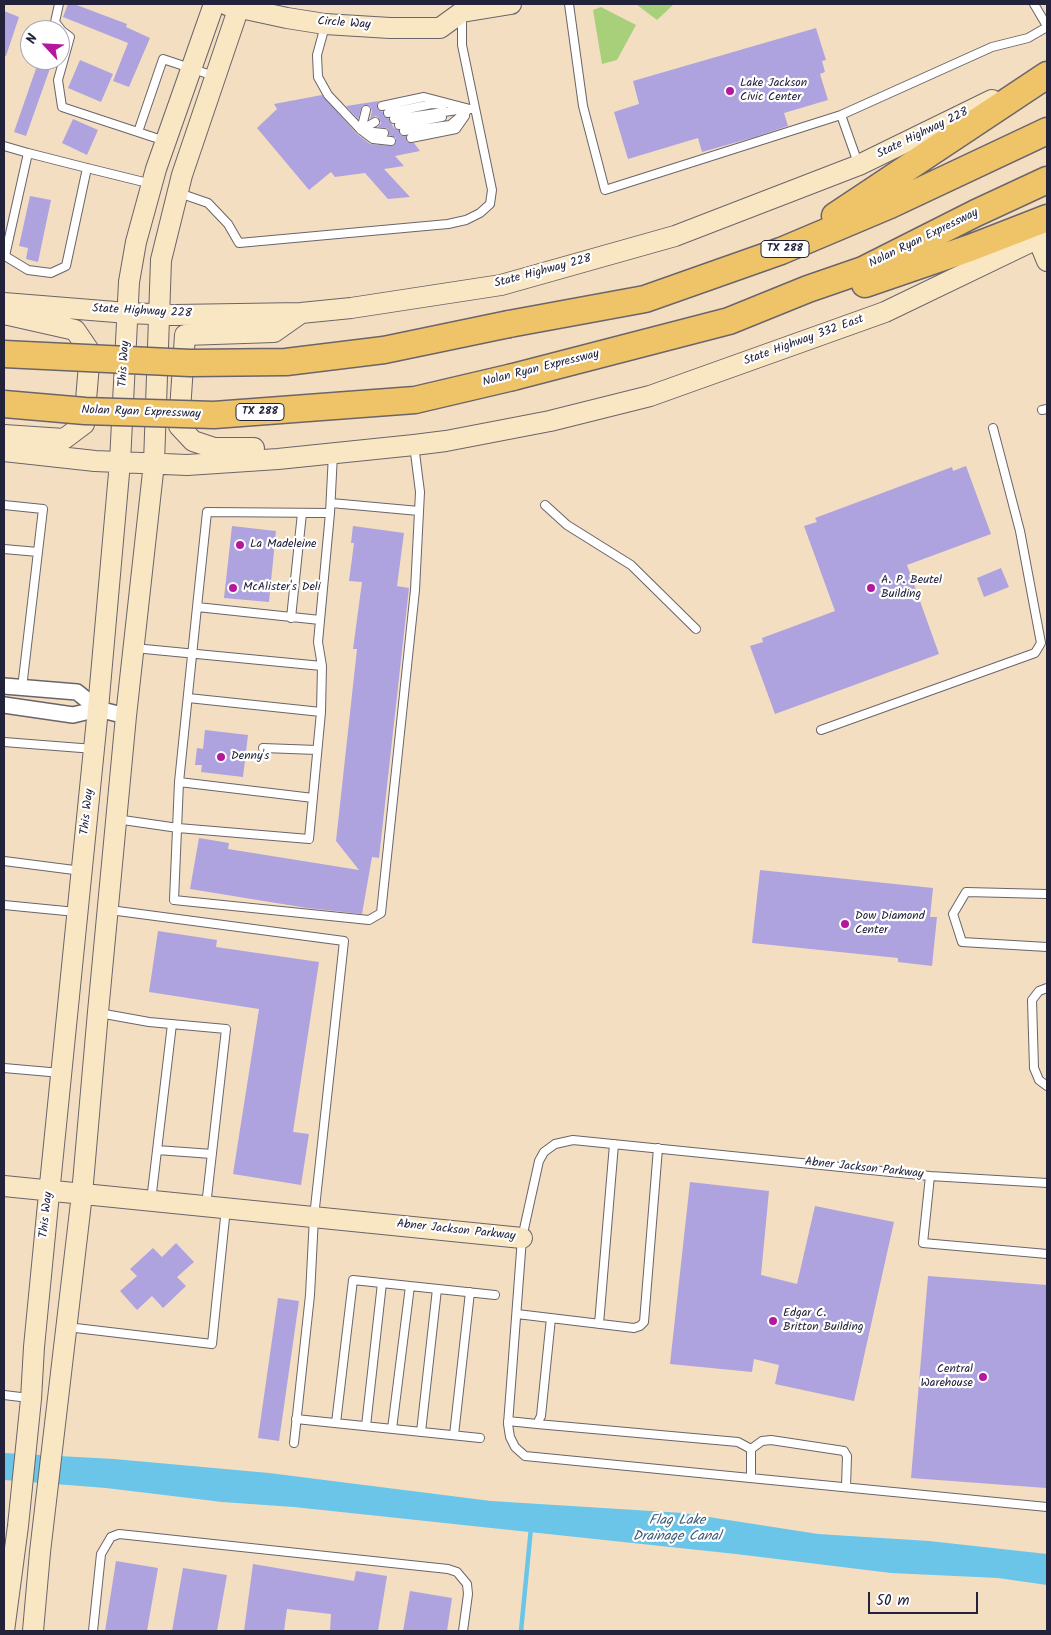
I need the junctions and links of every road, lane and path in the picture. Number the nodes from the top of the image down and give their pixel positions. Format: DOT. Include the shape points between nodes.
graph roads {
  1 [pos="59,4"];
  2 [pos="214,4"];
  3 [pos="511,4"];
  4 [pos="569,4"];
  5 [pos="1034,4"];
  6 [pos="234,5"];
  7 [pos="458,6"];
  8 [pos="325,24"];
  9 [pos="1047,27"];
  10 [pos="191,69"];
  11 [pos="1047,74"];
  12 [pos="216,77"];
  13 [pos="382,106"];
  14 [pos="472,108"];
  15 [pos="841,115"];
  16 [pos="394,119"];
  17 [pos="375,122"];
  18 [pos="361,130"];
  19 [pos="404,131"];
  20 [pos="1047,131"];
  21 [pos="138,132"];
  22 [pos="410,138"];
  23 [pos="391,141"];
  24 [pos="165,142"];
  25 [pos="4,146"];
  26 [pos="28,153"];
  27 [pos="859,165"];
  28 [pos="88,168"];
  29 [pos="168,178"];
  30 [pos="1047,180"];
  31 [pos="1044,230"];
  32 [pos="781,251"];
  33 [pos="4,256"];
  34 [pos="1047,261"];
  35 [pos="4,303"];
  36 [pos="301,312"];
  37 [pos="128,313"];
  38 [pos="4,314"];
  39 [pos="160,314"];
  40 [pos="729,321"];
  41 [pos="4,354"];
  42 [pos="4,404"];
  43 [pos="993,428"];
  44 [pos="4,434"];
  45 [pos="414,446"];
  46 [pos="4,452"];
  47 [pos="334,452"];
  48 [pos="278,459"];
  49 [pos="120,462"];
  50 [pos="154,463"];
  51 [pos="331,503"];
  52 [pos="4,504"];
  53 [pos="545,505"];
  54 [pos="419,512"];
  55 [pos="330,513"];
  56 [pos="302,514"];
  57 [pos="4,548"];
  58 [pos="38,552"];
  59 [pos="197,607"];
  60 [pos="291,618"];
  61 [pos="320,620"];
  62 [pos="696,629"];
  63 [pos="1044,642"];
  64 [pos="134,648"];
  65 [pos="192,653"];
  66 [pos="322,666"];
  67 [pos="4,686"];
  68 [pos="22,688"];
  69 [pos="188,698"];
  70 [pos="4,705"];
  71 [pos="98,709"];
  72 [pos="321,712"];
  73 [pos="126,716"];
  74 [pos="822,730"];
  75 [pos="4,742"];
  76 [pos="263,748"];
  77 [pos="94,749"];
  78 [pos="317,750"];
  79 [pos="179,782"];
  80 [pos="313,798"];
  81 [pos="116,819"];
  82 [pos="178,828"];
  83 [pos="4,862"];
  84 [pos="82,871"];
  85 [pos="1047,894"];
  86 [pos="4,905"];
  87 [pos="108,910"];
  88 [pos="77,912"];
  89 [pos="1047,948"];
  90 [pos="1047,988"];
  91 [pos="67,1010"];
  92 [pos="98,1012"];
  93 [pos="172,1024"];
  94 [pos="4,1068"];
  95 [pos="61,1072"];
  96 [pos="1047,1086"];
  97 [pos="614,1144"];
  98 [pos="658,1148"];
  99 [pos="157,1150"];
  100 [pos="212,1154"];
  101 [pos="930,1176"];
  102 [pos="1047,1182"];
  103 [pos="4,1186"];
  104 [pos="49,1191"];
  105 [pos="82,1194"];
  106 [pos="151,1201"];
  107 [pos="206,1206"];
  108 [pos="226,1208"];
  109 [pos="314,1217"];
  110 [pos="522,1238"];
  111 [pos="1047,1254"];
  112 [pos="382,1283"];
  113 [pos="410,1286"];
  114 [pos="437,1289"];
  115 [pos="470,1292"];
  116 [pos="495,1295"];
  117 [pos="517,1314"];
  118 [pos="551,1318"];
  119 [pos="599,1324"];
  120 [pos="67,1327"];
  121 [pos="4,1395"];
  122 [pos="31,1398"];
  123 [pos="296,1419"];
  124 [pos="508,1421"];
  125 [pos="336,1423"];
  126 [pos="537,1424"];
  127 [pos="366,1426"];
  128 [pos="392,1429"];
  129 [pos="421,1432"];
  130 [pos="454,1435"];
  131 [pos="480,1438"];
  132 [pos="294,1443"];
  133 [pos="751,1449"];
  134 [pos="751,1478"];
  135 [pos="846,1487"];
  136 [pos="1047,1507"];
  137 [pos="4,1631"];
  138 [pos="33,1631"];
  139 [pos="93,1631"];
  140 [pos="464,1631"];
  1 -- 21 [label="lane" via="55,22 70,38 58,80 62,107"];
  2 -- 10 [label="main road, This Way"];
  3 -- 7 [label="main road, Circle Way"];
  4 -- 15 [label="lane" via="583,106 605,190"];
  5 -- 9 [label="lane"];
  6 -- 8 [label="main road, Circle Way"];
  6 -- 12 [label="main road, This Way"];
  7 -- 8 [label="main road, Circle Way" via="440,28"];
  7 -- 14 [label="lane"];
  8 -- 18 [label="lane" via="317,55 318,77 328,94"];
  9 -- 15 [label="lane" via="1028,38 992,47"];
  10 -- 12 [label="lane"];
  10 -- 21 [label="lane" via="163,59"];
  10 -- 24 [label="main road, This Way"];
  11 -- 27 [label="main road, State Highway 228"];
  11 -- 32 [label="highway"];
  12 -- 29 [label="main road, This Way"];
  13 -- 14 [label="lane" via="424,97"];
  14 -- 16 [label="lane"];
  14 -- 19 [label="lane" via="450,125"];
  14 -- 22 [label="lane" via="456,129"];
  14 -- 29 [label="lane" via="492,190 490,204 466,220 239,243 228,224 208,203"];
  15 -- 27 [label="lane"];
  17 -- 18 [label="lane"];
  17 -- 18 [label="lane"];
  17 -- 18 [label="lane"];
  18 -- 23 [label="lane" via="373,139"];
  20 -- 32 [label="highway, TX 288" via="890,205"];
  21 -- 24 [label="lane"];
  24 -- 29 [label="main road, This Way"];
  25 -- 26 [label="lane"];
  26 -- 28 [label="lane"];
  26 -- 33 [label="lane"];
  27 -- 36 [label="main road, State Highway 228" via="675,236 501,285 351,308"];
  28 -- 29 [label="lane"];
  28 -- 33 [label="lane" via="66,266 51,273 28,270"];
  29 -- 37 [label="main road, This Way" via="136,242"];
  29 -- 39 [label="main road, This Way"];
  30 -- 40 [label="highway, Nolan Ryan Expressway / TX 288" via="863,270"];
  31 -- 34 [label="main road"];
  31 -- 40 [label="highway" via="970,248 837,293"];
  31 -- 45 [label="main road, State Highway 332 East" via="885,312 650,396 550,421"];
  32 -- 41 [label="highway, TX 288, bridge" via="645,299 384,350 286,362 190,363"];
  35 -- 37 [label="main road, State Highway 228"];
  36 -- 39 [label="main road, State Highway 228"];
  36 -- 48 [label="main road" via="274,332 185,335 179,426 193,441 214,448 262,448"];
  37 -- 39 [label="main road, State Highway 228"];
  37 -- 49 [label="main road, This Way"];
  38 -- 44 [label="main road" via="74,330 90,352 84,424 64,439"];
  39 -- 50 [label="main road, This Way"];
  40 -- 42 [label="highway, Nolan Ryan Expressway / TX 288, bridge" via="415,400 214,415 85,411"];
  43 -- 63 [label="lane"];
  45 -- 47 [label="main road"];
  45 -- 54 [label="lane" via="420,492"];
  46 -- 49 [label="main road"];
  47 -- 48 [label="main road"];
  47 -- 51 [label="lane"];
  48 -- 50 [label="main road" via="187,465"];
  49 -- 50 [label="main road"];
  49 -- 71 [label="main road, This Way"];
  50 -- 64 [label="main road, This Way"];
  51 -- 54 [label="lane"];
  51 -- 55 [label="lane"];
  52 -- 58 [label="lane" via="44,509"];
  53 -- 62 [label="lane" via="567,525 631,565"];
  54 -- 82 [label="lane" via="415,590 381,913 369,920 174,900"];
  55 -- 56 [label="lane"];
  55 -- 61 [label="lane"];
  56 -- 59 [label="lane" via="207,512"];
  56 -- 60 [label="lane"];
  57 -- 58 [label="lane"];
  58 -- 68 [label="lane"];
  59 -- 60 [label="lane"];
  59 -- 65 [label="lane"];
  60 -- 61 [label="lane"];
  61 -- 66 [label="lane" via="318,642"];
  63 -- 74 [label="lane" via="1035,653"];
  64 -- 65 [label="lane"];
  64 -- 73 [label="main road, This Way"];
  65 -- 66 [label="lane"];
  65 -- 69 [label="lane"];
  66 -- 72 [label="lane"];
  67 -- 68 [label="street"];
  68 -- 71 [label="street" via="77,692"];
  69 -- 72 [label="lane"];
  69 -- 79 [label="lane"];
  70 -- 71 [label="street" via="73,715"];
  71 -- 73 [label="street"];
  71 -- 77 [label="main road, This Way"];
  72 -- 78 [label="lane"];
  73 -- 81 [label="main road, This Way"];
  75 -- 77 [label="lane"];
  76 -- 78 [label="lane"];
  77 -- 84 [label="main road, This Way"];
  78 -- 80 [label="lane"];
  79 -- 80 [label="lane"];
  79 -- 82 [label="lane"];
  80 -- 82 [label="lane" via="309,839"];
  81 -- 82 [label="lane"];
  81 -- 87 [label="main road, This Way"];
  83 -- 84 [label="lane"];
  84 -- 88 [label="main road, This Way"];
  85 -- 89 [label="lane" via="966,892 953,914 962,942"];
  86 -- 88 [label="lane"];
  87 -- 92 [label="main road, This Way"];
  87 -- 109 [label="lane" via="344,941"];
  88 -- 91 [label="main road, This Way"];
  90 -- 96 [label="lane" via="1039,991 1032,1000 1034,1068"];
  91 -- 92 [label="main road"];
  91 -- 95 [label="main road, This Way"];
  92 -- 93 [label="lane"];
  92 -- 105 [label="main road, This Way"];
  93 -- 99 [label="lane"];
  93 -- 100 [label="lane" via="226,1029"];
  94 -- 95 [label="lane"];
  95 -- 104 [label="main road, This Way"];
  97 -- 98 [label="lane, Abner Jackson Parkway"];
  97 -- 110 [label="lane, Abner Jackson Parkway" via="573,1140 555,1144 544,1152 539,1161"];
  97 -- 119 [label="lane"];
  98 -- 101 [label="lane, Abner Jackson Parkway"];
  98 -- 119 [label="lane" via="644,1322 634,1328"];
  99 -- 100 [label="lane"];
  99 -- 106 [label="lane"];
  100 -- 107 [label="lane"];
  101 -- 102 [label="lane, Abner Jackson Parkway"];
  101 -- 111 [label="lane" via="923,1243"];
  103 -- 104 [label="main road, Abner Jackson Parkway"];
  104 -- 105 [label="main road, Abner Jackson Parkway"];
  104 -- 122 [label="main road, This Way"];
  105 -- 106 [label="main road, Abner Jackson Parkway"];
  105 -- 120 [label="main road, This Way"];
  106 -- 107 [label="main road, Abner Jackson Parkway"];
  107 -- 108 [label="main road, Abner Jackson Parkway"];
  108 -- 109 [label="main road, Abner Jackson Parkway"];
  108 -- 120 [label="lane" via="212,1344"];
  109 -- 110 [label="main road, Abner Jackson Parkway"];
  109 -- 123 [label="lane" via="310,1294"];
  110 -- 117 [label="lane"];
  112 -- 113 [label="lane"];
  112 -- 125 [label="lane" via="352,1280"];
  112 -- 127 [label="lane"];
  113 -- 114 [label="lane"];
  113 -- 128 [label="lane"];
  114 -- 115 [label="lane"];
  114 -- 129 [label="lane"];
  115 -- 116 [label="lane"];
  115 -- 130 [label="lane"];
  117 -- 118 [label="lane"];
  117 -- 124 [label="lane"];
  118 -- 119 [label="lane"];
  118 -- 126 [label="lane" via="541,1416"];
  120 -- 138 [label="main road, This Way"];
  121 -- 122 [label="lane"];
  122 -- 137 [label="main road, This Way"];
  123 -- 125 [label="lane"];
  123 -- 132 [label="lane"];
  124 -- 126 [label="lane"];
  124 -- 134 [label="lane" via="510,1437 525,1456"];
  125 -- 127 [label="lane"];
  126 -- 133 [label="lane" via="738,1442"];
  127 -- 128 [label="lane"];
  128 -- 129 [label="lane"];
  129 -- 130 [label="lane"];
  130 -- 131 [label="lane"];
  133 -- 134 [label="lane"];
  133 -- 135 [label="lane" via="762,1441 771,1440 844,1451 848,1456"];
  134 -- 135 [label="lane"];
  135 -- 136 [label="lane"];
  139 -- 140 [label="lane" via="101,1554 111,1537 119,1534 448,1569 457,1572 467,1584"];
}
